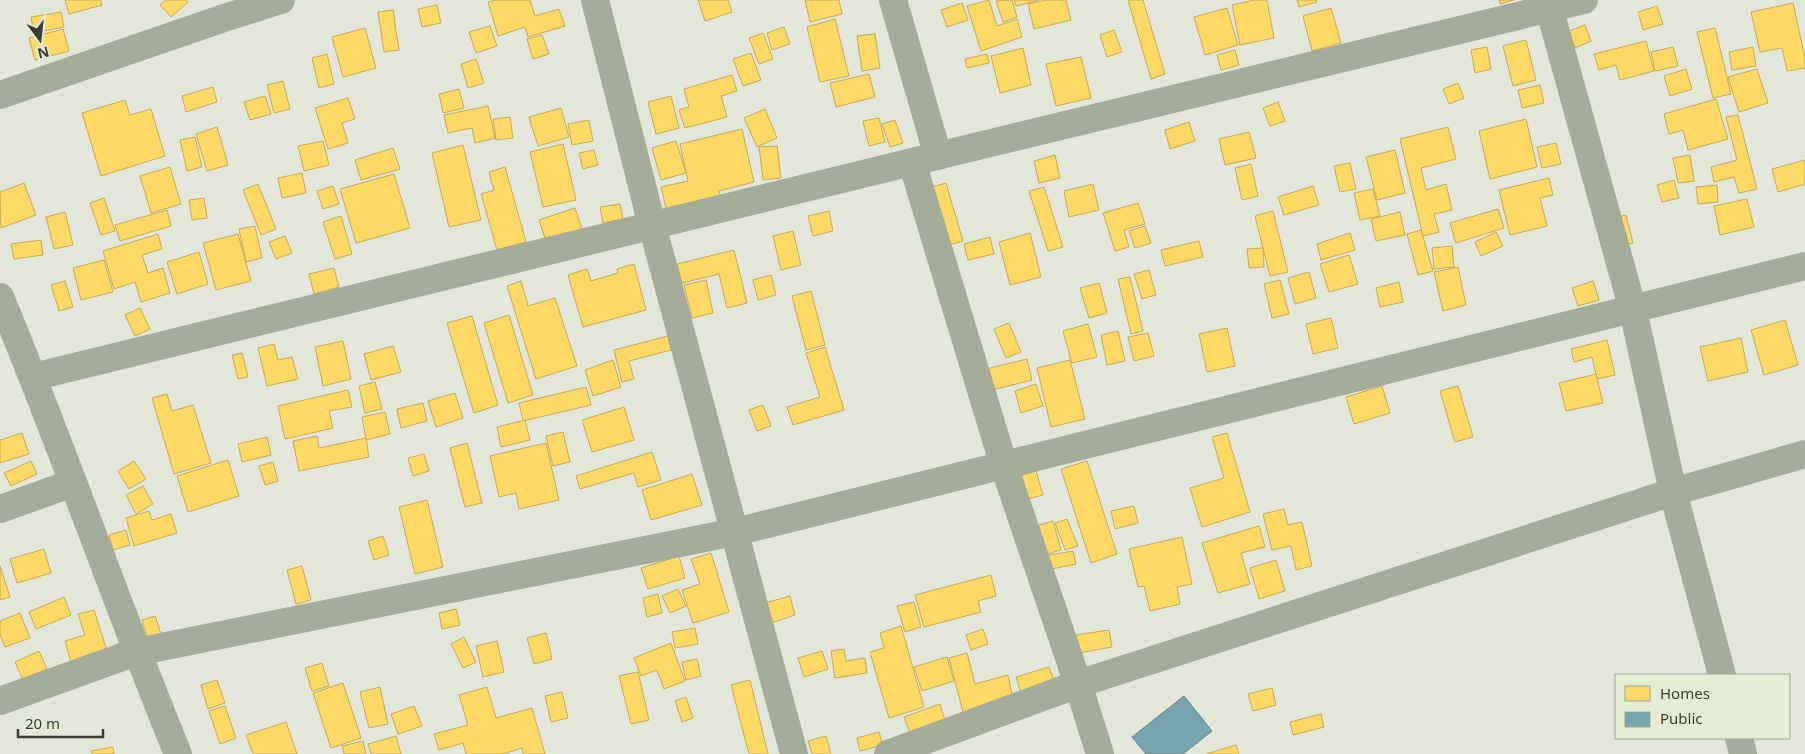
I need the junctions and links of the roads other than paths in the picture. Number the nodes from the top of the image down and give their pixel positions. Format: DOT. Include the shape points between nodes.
graph roads {
  1 [pos="280,0"];
  2 [pos="594,0"];
  3 [pos="893,0"];
  4 [pos="1584,0"];
  5 [pos="1548,4"];
  6 [pos="221,9"];
  7 [pos="0,95"];
  8 [pos="938,156"];
  9 [pos="912,162"];
  10 [pos="652,225"];
  11 [pos="1805,266"];
  12 [pos="0,298"];
  13 [pos="1633,310"];
  14 [pos="34,378"];
  15 [pos="1805,454"];
  16 [pos="1004,466"];
  17 [pos="74,483"];
  18 [pos="1673,492"];
  19 [pos="0,509"];
  20 [pos="735,532"];
  21 [pos="136,652"];
  22 [pos="1722,674"];
  23 [pos="1078,684"];
  24 [pos="0,701"];
  25 [pos="1739,739"];
  26 [pos="178,754"];
  27 [pos="794,754"];
  28 [pos="888,754"];
  29 [pos="1100,754"];
  30 [pos="1743,754"];
  1 -- 6 [label="street"];
  2 -- 10 [label="street"];
  3 -- 8 [label="street"];
  4 -- 5 [label="street"];
  5 -- 8 [label="street"];
  5 -- 13 [label="street"];
  6 -- 7 [label="street"];
  8 -- 9 [label="street"];
  9 -- 10 [label="street"];
  9 -- 16 [label="street"];
  10 -- 14 [label="street"];
  10 -- 20 [label="street"];
  11 -- 13 [label="street"];
  12 -- 14 [label="street"];
  13 -- 16 [label="street"];
  13 -- 18 [label="street"];
  14 -- 17 [label="street"];
  15 -- 18 [label="street"];
  16 -- 20 [label="street"];
  16 -- 23 [label="street"];
  17 -- 19 [label="street"];
  17 -- 21 [label="street"];
  18 -- 22 [label="street"];
  18 -- 23 [label="street"];
  20 -- 21 [label="street"];
  20 -- 27 [label="street"];
  21 -- 24 [label="street"];
  21 -- 26 [label="street"];
  23 -- 28 [label="street"];
  23 -- 29 [label="street"];
  25 -- 30 [label="street"];
}
